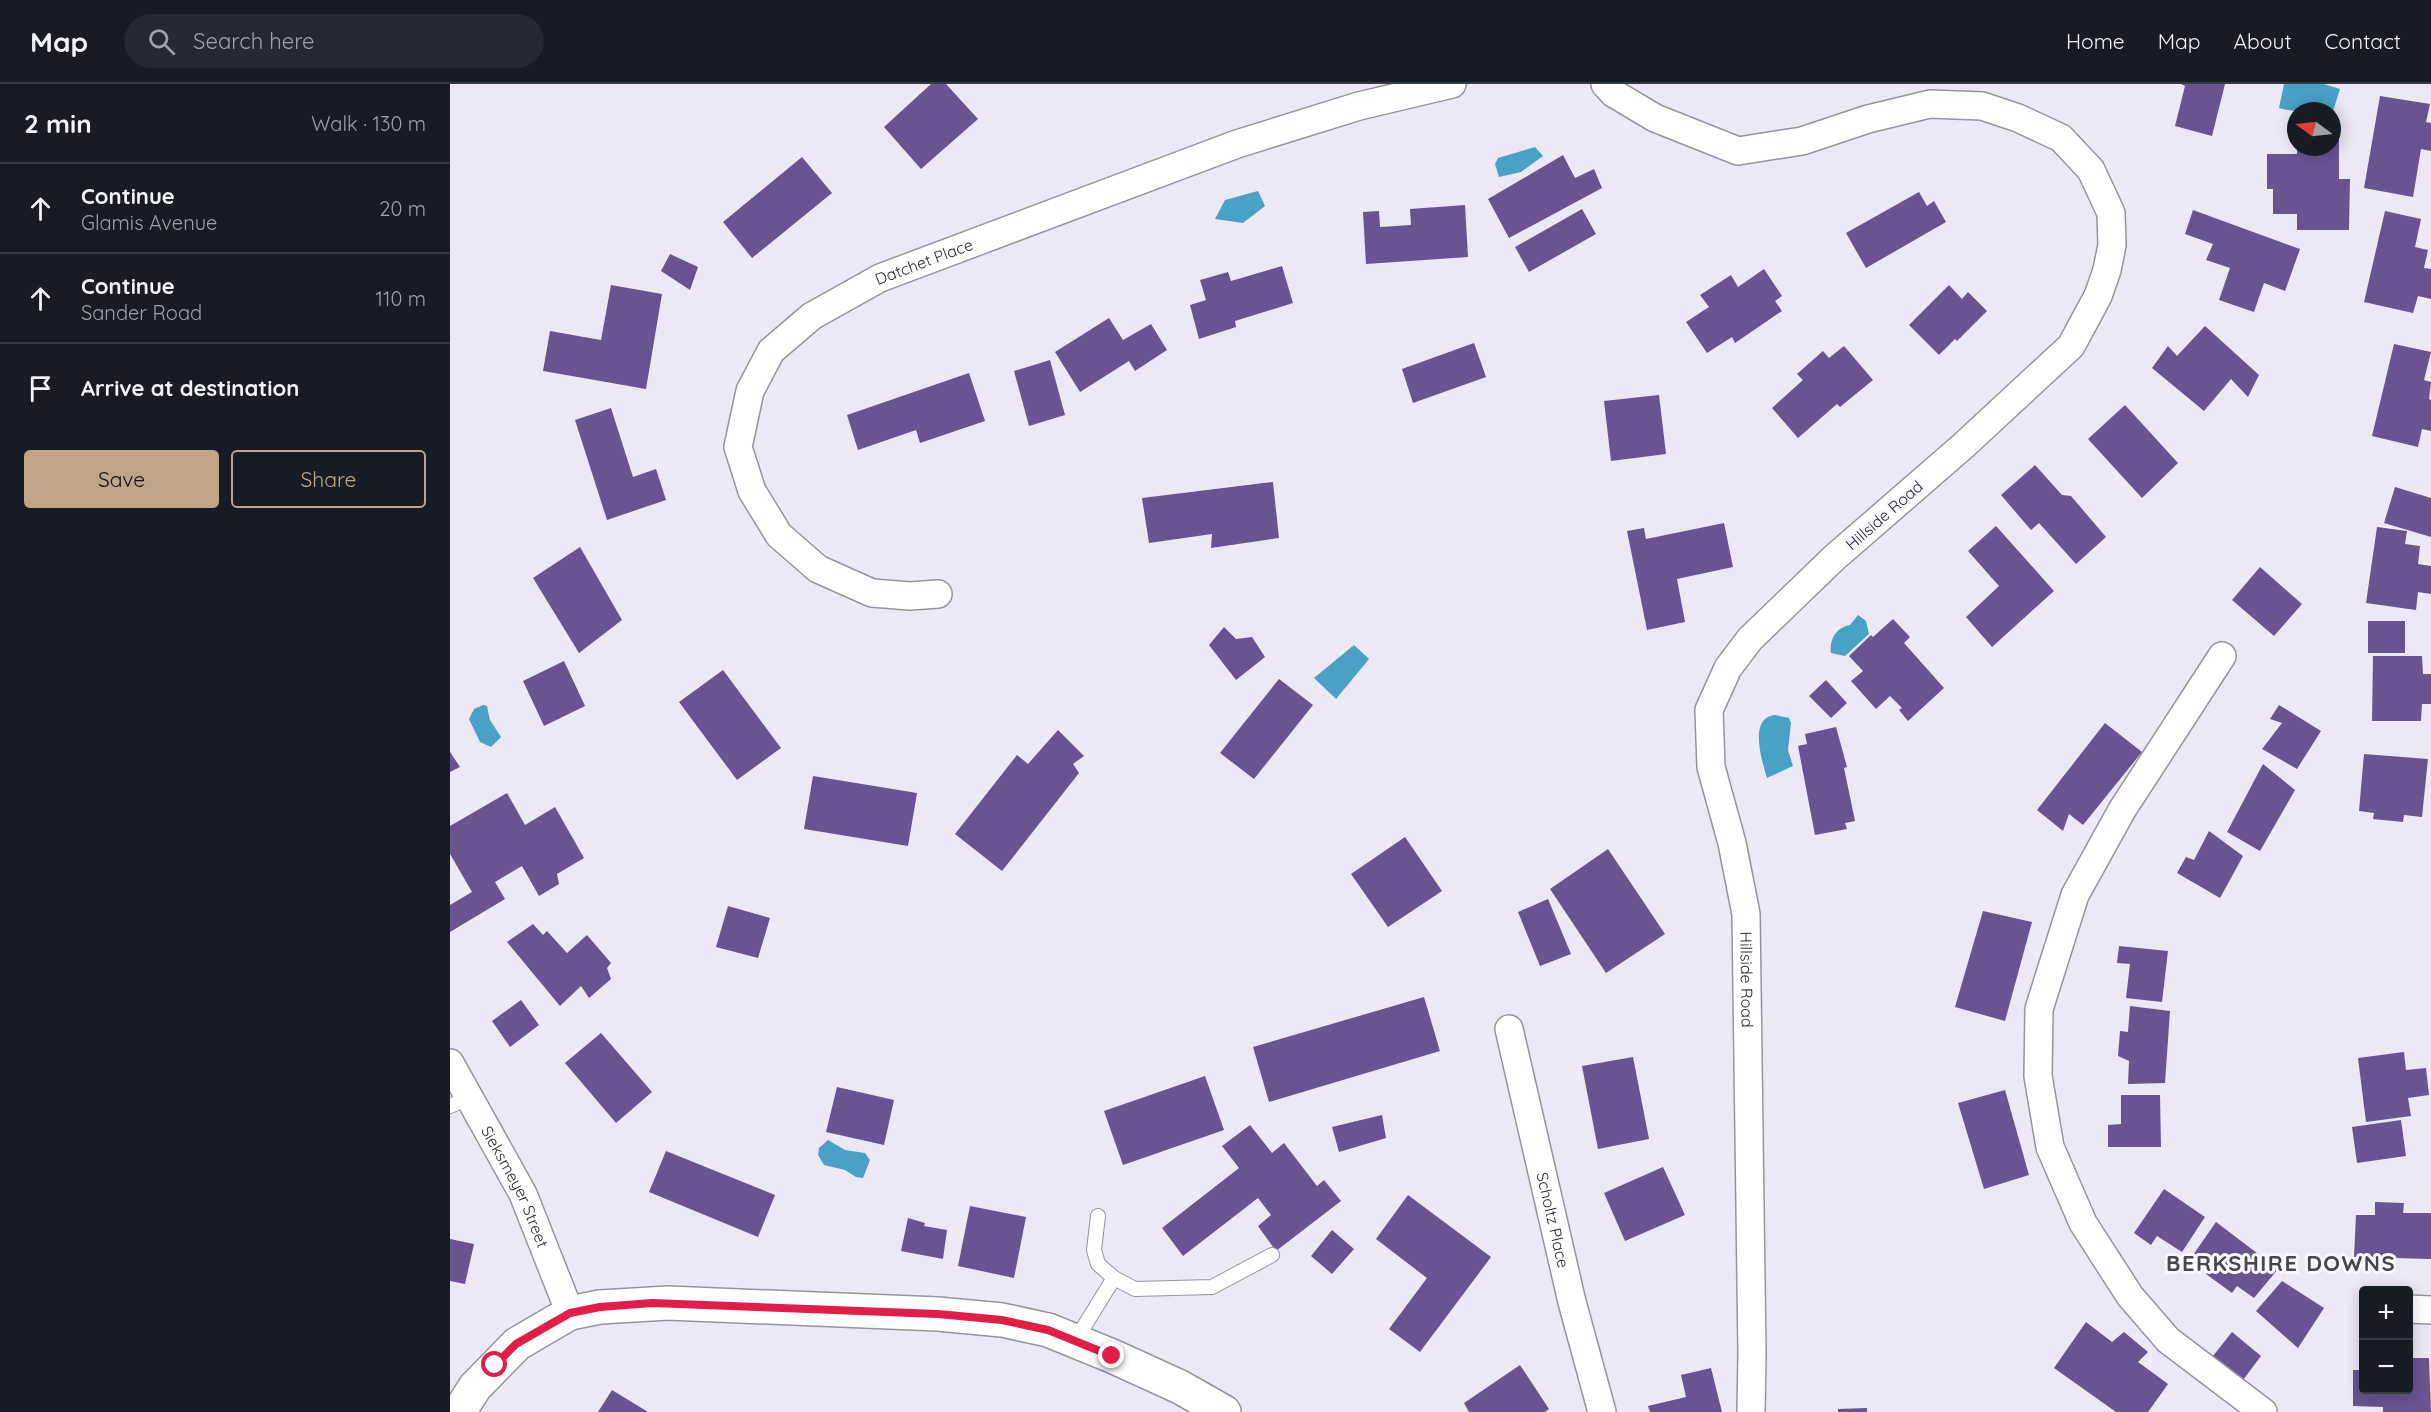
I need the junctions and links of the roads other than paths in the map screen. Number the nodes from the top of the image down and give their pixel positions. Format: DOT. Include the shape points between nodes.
graph roads {
  1 [pos="1452,84"];
  2 [pos="1605,84"];
  3 [pos="938,594"];
  4 [pos="2222,656"];
  5 [pos="1509,1029"];
  6 [pos="450,1063"];
  7 [pos="460,1102"];
  8 [pos="1098,1216"];
  9 [pos="1272,1255"];
  10 [pos="1114,1278"];
  11 [pos="2413,1309"];
  12 [pos="2431,1310"];
  13 [pos="570,1313"];
  14 [pos="1075,1341"];
  15 [pos="459,1412"];
  16 [pos="1224,1412"];
  17 [pos="1602,1412"];
  18 [pos="1751,1412"];
  19 [pos="2263,1412"];
  1 -- 3 [label="street, Datchet Place" via="1359,106 1238,144 880,278 812,316 771,351 750,391 738,447 752,491 779,535 818,569 872,592 910,597"];
  2 -- 18 [label="street, Hillside Road" via="1655,118 1738,152 1802,141 1868,118 1929,104 1982,106 2061,138 2091,170 2111,213 2112,245 2107,270 2071,346 1773,615 1728,668 1709,710 1711,767 1746,914"];
  4 -- 19 [label="street" via="2122,810 2075,895 2039,1009 2038,1076 2050,1147 2083,1223 2130,1296 2168,1340"];
  5 -- 17 [label="street, Scholtz Place" via="1572,1302"];
  6 -- 7 [label="street, Sieksmeyer Street"];
  7 -- 13 [label="street, Sieksmeyer Street" via="523,1194"];
  8 -- 10 [label="lane" via="1094,1250 1098,1264"];
  9 -- 10 [label="lane" via="1212,1287 1135,1289"];
  10 -- 14 [label="lane"];
  11 -- 12 [label="street"];
  13 -- 14 [label="main road" via="668,1303 938,1314 1002,1320 1048,1330"];
  13 -- 15 [label="main road" via="516,1344 475,1388"];
  14 -- 16 [label="main road" via="1180,1387"];
}
